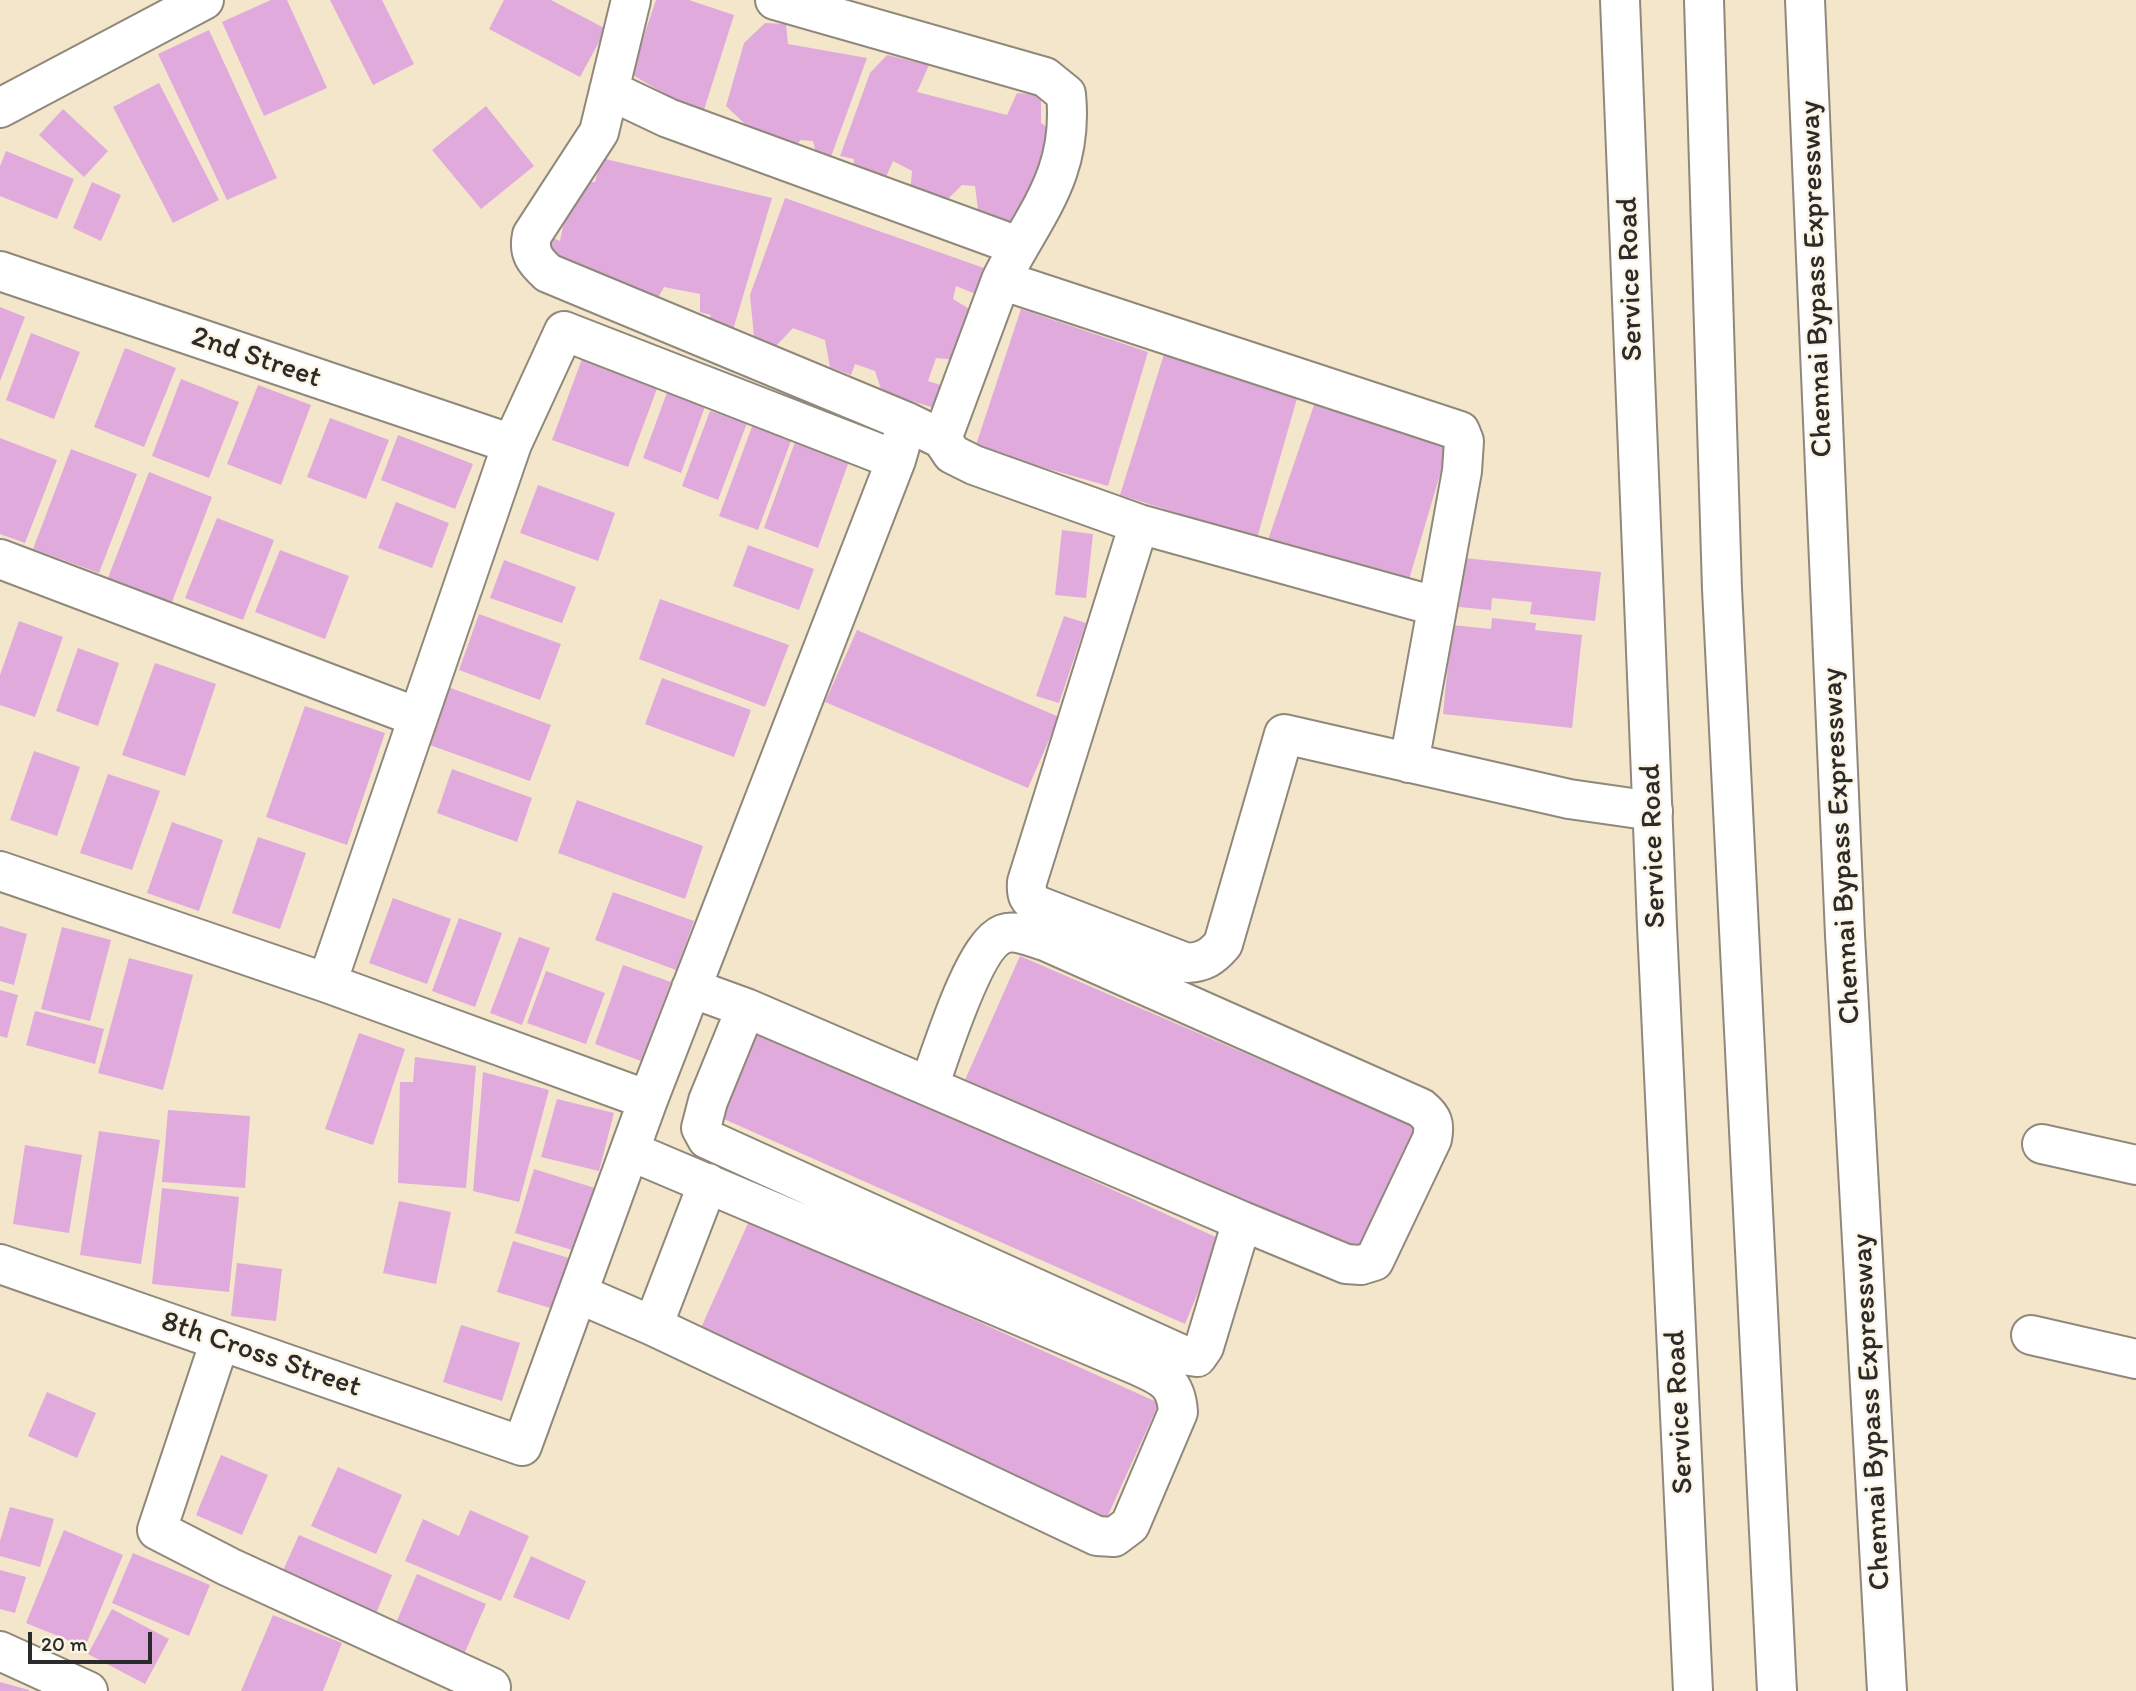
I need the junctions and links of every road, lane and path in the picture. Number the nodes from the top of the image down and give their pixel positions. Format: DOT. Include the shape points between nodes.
graph roads {
  1 [pos="204,0"];
  2 [pos="631,0"];
  3 [pos="775,0"];
  4 [pos="1620,0"];
  5 [pos="1704,0"];
  6 [pos="1805,0"];
  7 [pos="609,90"];
  8 [pos="0,108"];
  9 [pos="1018,246"];
  10 [pos="0,271"];
  11 [pos="1001,280"];
  12 [pos="907,422"];
  13 [pos="942,439"];
  14 [pos="512,444"];
  15 [pos="896,460"];
  16 [pos="1139,524"];
  17 [pos="0,559"];
  18 [pos="1435,606"];
  19 [pos="417,717"];
  20 [pos="1409,763"];
  21 [pos="1653,811"];
  22 [pos="0,871"];
  23 [pos="327,983"];
  24 [pos="691,988"];
  25 [pos="746,1008"];
  26 [pos="929,1086"];
  27 [pos="648,1100"];
  28 [pos="2042,1144"];
  29 [pos="630,1151"];
  30 [pos="2136,1165"];
  31 [pos="708,1183"];
  32 [pos="1242,1221"];
  33 [pos="0,1264"];
  34 [pos="579,1294"];
  35 [pos="637,1318"];
  36 [pos="2031,1335"];
  37 [pos="220,1341"];
  38 [pos="2136,1359"];
  39 [pos="0,1651"];
  40 [pos="491,1687"];
  41 [pos="88,1691"];
  42 [pos="1693,1691"];
  43 [pos="1777,1691"];
  44 [pos="1887,1691"];
  1 -- 8 [label="main road"];
  2 -- 7 [label="main road"];
  3 -- 9 [label="main road" via="1045,77 1066,94 1069,124 1060,169 1045,204"];
  4 -- 21 [label="main road, Service Road"];
  5 -- 43 [label="main road" via="1722,589"];
  6 -- 44 [label="main road, Chennai Bypass Expressway" via="1845,934"];
  7 -- 9 [label="main road" via="668,118"];
  7 -- 12 [label="main road" via="599,132 532,235 535,261 548,273"];
  9 -- 11 [label="main road"];
  10 -- 14 [label="main road, 2nd Street"];
  11 -- 13 [label="main road"];
  11 -- 18 [label="main road" via="1460,430 1462,471"];
  12 -- 13 [label="main road"];
  12 -- 15 [label="main road"];
  13 -- 16 [label="main road" via="952,454 974,465"];
  14 -- 15 [label="main road" via="564,331"];
  14 -- 19 [label="main road"];
  15 -- 24 [label="main road"];
  16 -- 18 [label="main road"];
  16 -- 20 [label="main road" via="1027,882 1030,901 1187,963 1203,962 1223,944 1284,734"];
  17 -- 19 [label="main road"];
  18 -- 20 [label="main road"];
  19 -- 23 [label="main road"];
  20 -- 21 [label="main road" via="1569,799"];
  21 -- 42 [label="main road, Service Road"];
  22 -- 23 [label="main road"];
  23 -- 27 [label="main road"];
  24 -- 25 [label="main road"];
  24 -- 27 [label="main road"];
  25 -- 26 [label="main road"];
  25 -- 32 [label="main road" via="708,1101 701,1128 707,1139 1183,1355 1197,1357 1204,1347"];
  26 -- 32 [label="main road"];
  26 -- 32 [label="main road" via="984,949 1004,933 1018,933 1096,963 1432,1116 1432,1139 1374,1261 1346,1264"];
  27 -- 29 [label="main road"];
  28 -- 30 [label="main road"];
  29 -- 31 [label="main road"];
  29 -- 34 [label="main road"];
  31 -- 35 [label="main road"];
  31 -- 35 [label="main road" via="1164,1378 1176,1394 1178,1412 1130,1525 1114,1537 1097,1536"];
  33 -- 37 [label="main road, 8th Cross Street"];
  34 -- 35 [label="main road"];
  34 -- 37 [label="main road, 8th Cross Street" via="522,1447"];
  36 -- 38 [label="main road"];
  37 -- 40 [label="main road" via="157,1530"];
  39 -- 41 [label="main road"];
}
